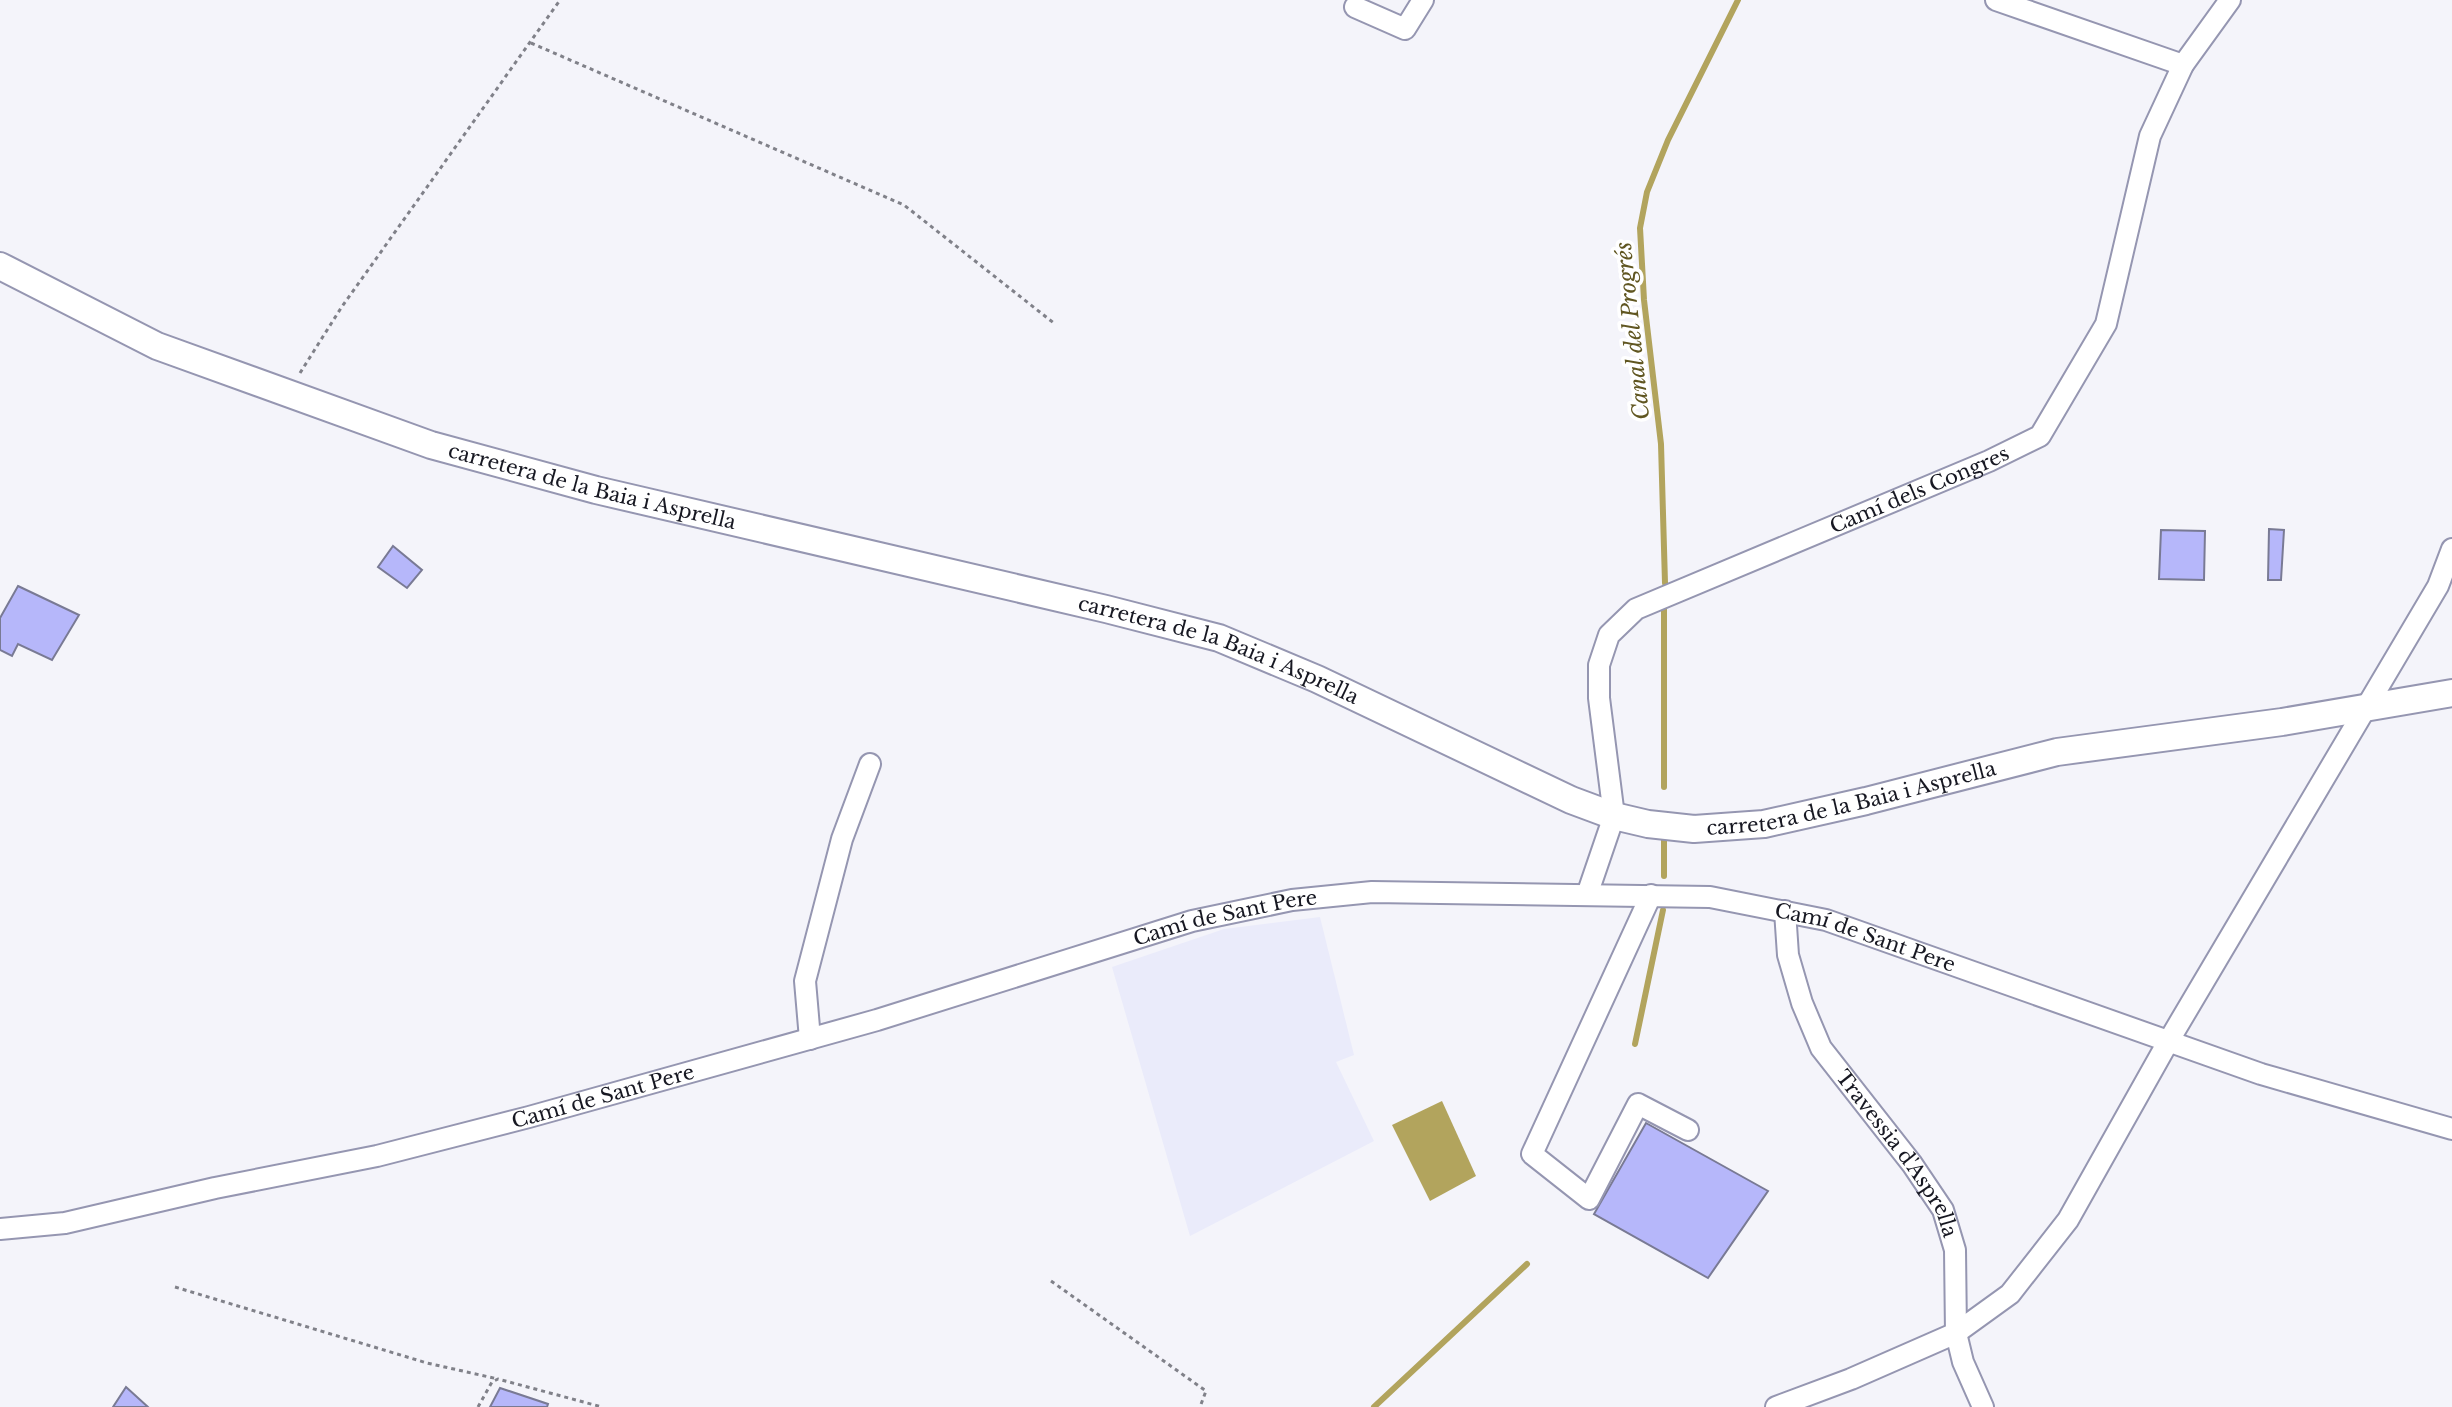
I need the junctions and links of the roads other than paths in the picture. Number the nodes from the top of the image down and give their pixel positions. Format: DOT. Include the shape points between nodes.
graph roads {
  1 [pos="1423,0"];
  2 [pos="1996,0"];
  3 [pos="2230,0"];
  4 [pos="1355,7"];
  5 [pos="2183,65"];
  6 [pos="0,266"];
  7 [pos="2452,549"];
  8 [pos="2452,693"];
  9 [pos="2368,707"];
  10 [pos="870,764"];
  11 [pos="1614,816"];
  12 [pos="1587,895"];
  13 [pos="1651,895"];
  14 [pos="1785,911"];
  15 [pos="810,1039"];
  16 [pos="2168,1042"];
  17 [pos="2452,1129"];
  18 [pos="1688,1130"];
  19 [pos="0,1229"];
  20 [pos="1956,1333"];
  21 [pos="1776,1407"];
  22 [pos="1983,1407"];
  1 -- 4 [label="street" via="1405,29"];
  2 -- 5 [label="street"];
  3 -- 5 [label="street, Camí dels Congres"];
  5 -- 11 [label="street, Camí dels Congres" via="2150,136 2106,324 2040,436 1636,609 1609,635 1599,665 1599,698"];
  6 -- 11 [label="main road, carretera de la Baia i Asprella" via="157,346 431,445 596,490 1219,638"];
  7 -- 9 [label="street" via="2438,586"];
  8 -- 9 [label="main road, carretera de la Baia i Asprella"];
  9 -- 11 [label="main road, carretera de la Baia i Asprella" via="2057,752 1764,824 1694,829"];
  9 -- 16 [label="street"];
  10 -- 15 [label="street" via="842,839 805,981"];
  11 -- 12 [label="street, Camí dels Congres"];
  12 -- 13 [label="street, Camí de Sant Pere"];
  12 -- 15 [label="street, Camí de Sant Pere" via="1372,892 1292,900 1192,921"];
  13 -- 14 [label="street, Camí de Sant Pere" via="1710,897"];
  13 -- 18 [label="street" via="1532,1154 1589,1199 1638,1104"];
  14 -- 16 [label="street, Camí de Sant Pere" via="1826,920"];
  14 -- 20 [label="street, Travessia d'Asprella" via="1788,955 1821,1048 1943,1210 1955,1250"];
  15 -- 19 [label="street, Camí de Sant Pere" via="377,1156 65,1223"];
  16 -- 17 [label="street, Camí de Sant Pere"];
  16 -- 20 [label="street" via="2068,1220 2010,1294"];
  20 -- 21 [label="street"];
  20 -- 22 [label="street, Travessia d'Asprella"];
}
